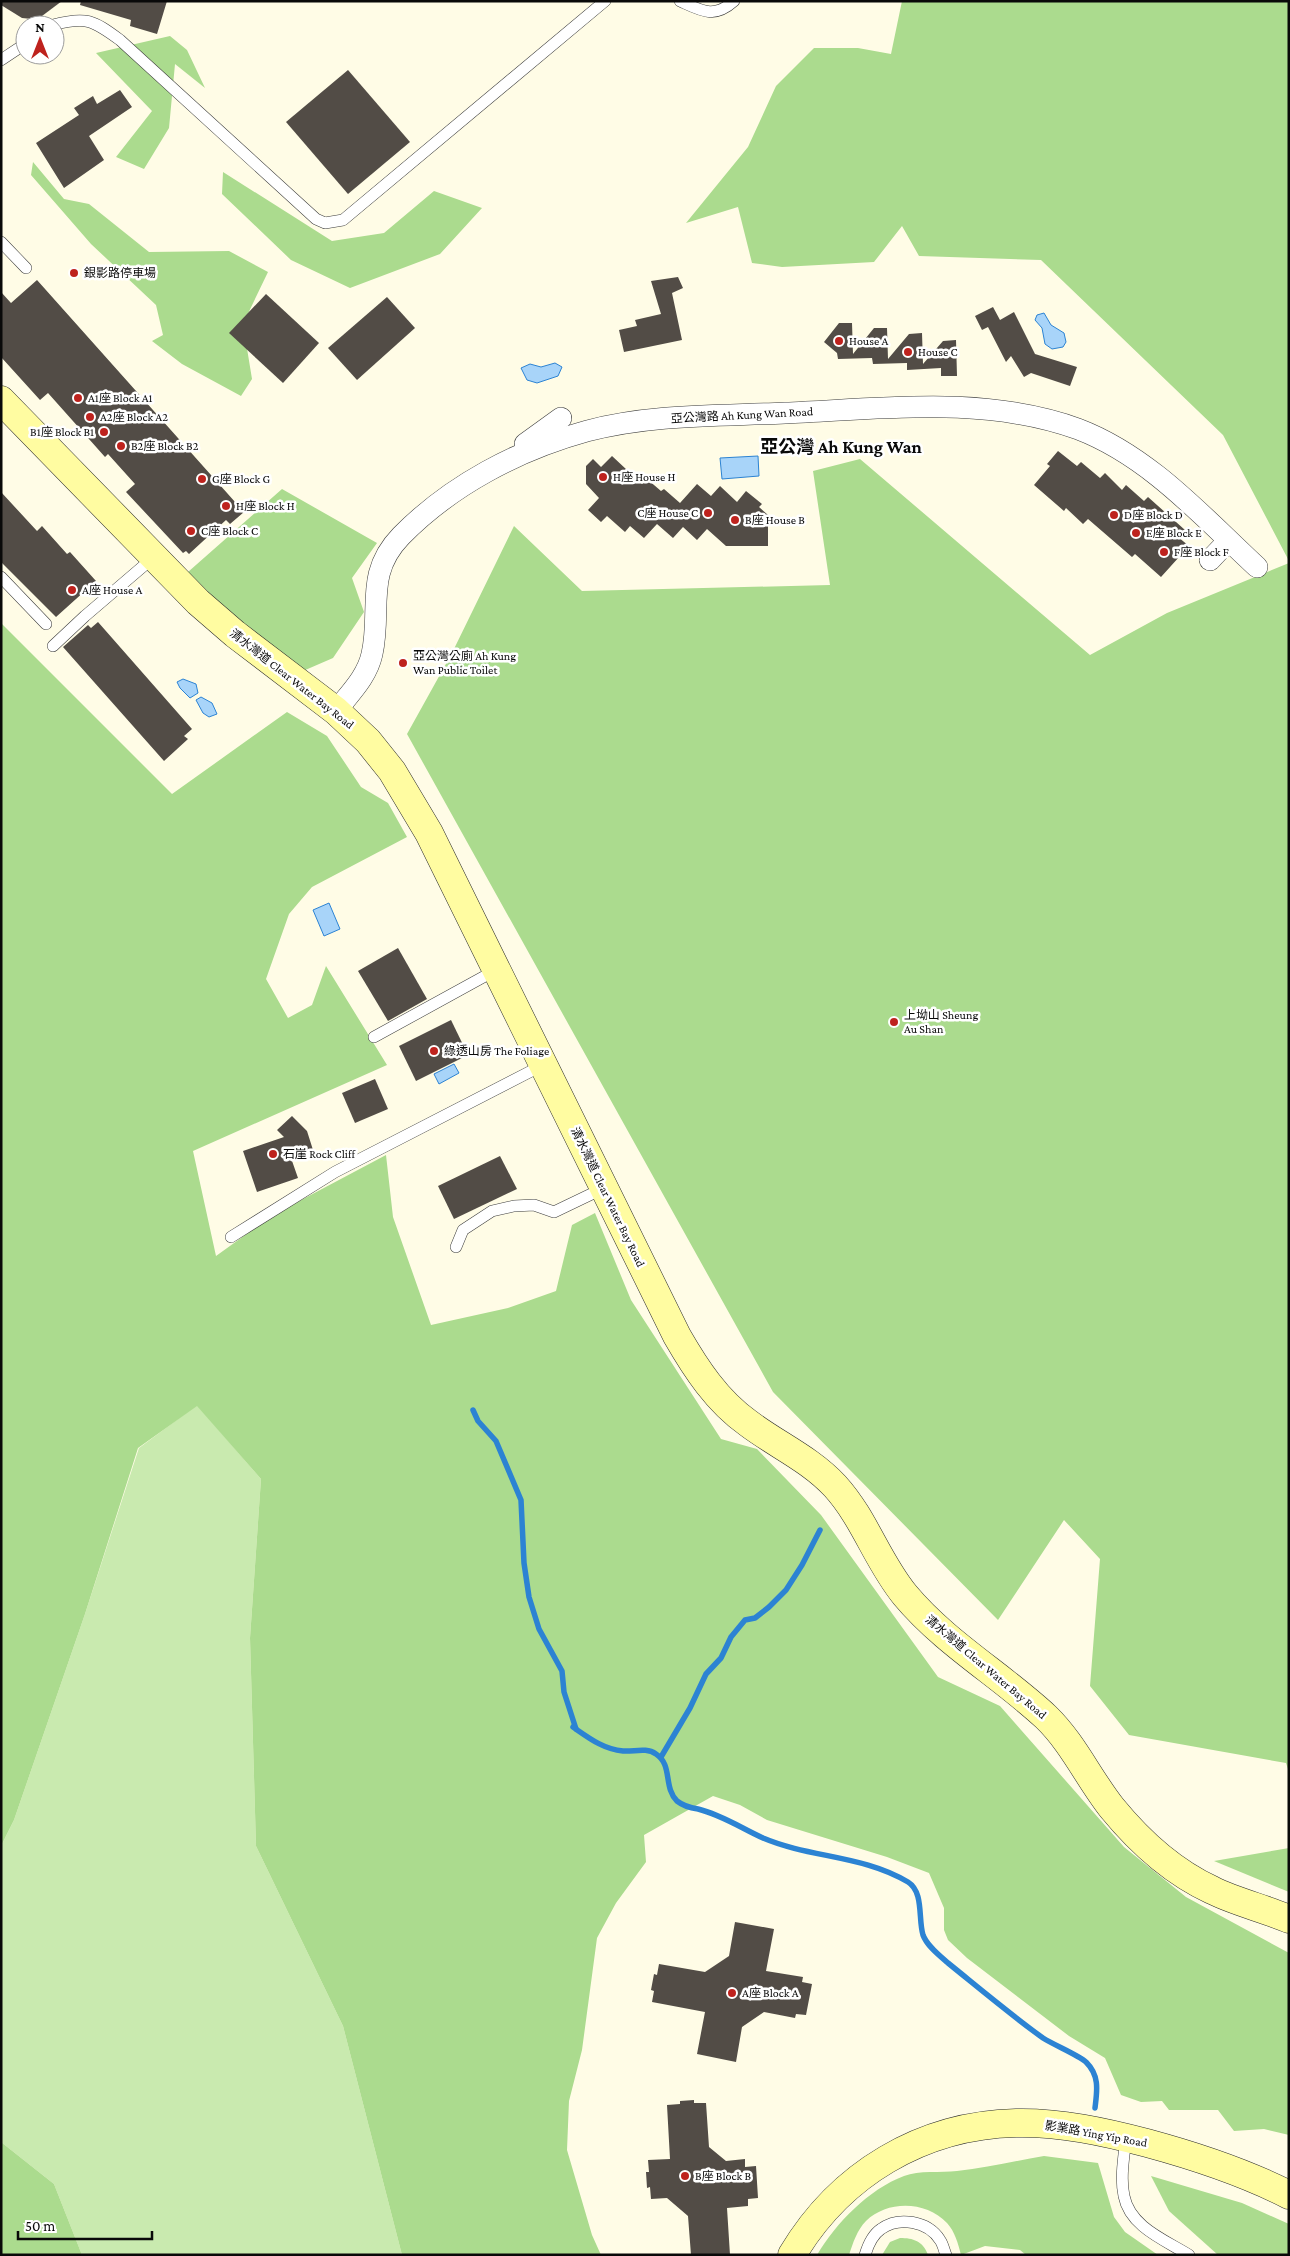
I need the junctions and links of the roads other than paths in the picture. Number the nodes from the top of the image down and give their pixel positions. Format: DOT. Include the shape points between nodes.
graph roads {
  1 [pos="680,1"];
  2 [pos="734,1"];
  3 [pos="601,5"];
  4 [pos="65,22"];
  5 [pos="15,51"];
  6 [pos="1,60"];
  7 [pos="1,242"];
  8 [pos="26,268"];
  9 [pos="4,408"];
  10 [pos="561,418"];
  11 [pos="469,482"];
  12 [pos="1228,541"];
  13 [pos="154,557"];
  14 [pos="1210,560"];
  15 [pos="1257,567"];
  16 [pos="1,577"];
  17 [pos="46,624"];
  18 [pos="53,646"];
  19 [pos="336,711"];
  20 [pos="496,970"];
  21 [pos="374,1037"];
  22 [pos="543,1065"];
  23 [pos="604,1188"];
  24 [pos="231,1237"];
  25 [pos="456,1247"];
  26 [pos="1289,1919"];
  27 [pos="1126,2138"];
  28 [pos="1289,2195"];
  29 [pos="792,2255"];
  30 [pos="865,2255"];
  31 [pos="946,2255"];
  32 [pos="1189,2255"];
  1 -- 2 [label="lane" via="702,11 714,12 724,10"];
  3 -- 4 [label="lane" via="343,220 326,223 316,219 120,40 98,24 76,19"];
  5 -- 6 [label="lane"];
  7 -- 8 [label="lane"];
  9 -- 13 [label="main road, 清水灣道 Clear Water Bay Road"];
  10 -- 11 [label="street" via="516,449 493,452 480,461"];
  11 -- 12 [label="street, 亞公灣路 Ah Kung Wan Road" via="538,448 585,432 628,423 698,417 977,408 1031,416 1096,437 1156,475"];
  11 -- 19 [label="street, 亞公灣路 Ah Kung Wan Road" via="411,526 391,547 377,582 374,640 369,664 364,676"];
  12 -- 14 [label="street"];
  12 -- 15 [label="street, 亞公灣路 Ah Kung Wan Road"];
  13 -- 18 [label="lane"];
  13 -- 19 [label="main road, 清水灣道 Clear Water Bay Road" via="218,620"];
  16 -- 17 [label="lane"];
  19 -- 20 [label="main road, 清水灣道 Clear Water Bay Road" via="368,741 402,787 429,833"];
  20 -- 21 [label="lane"];
  20 -- 22 [label="main road, 清水灣道 Clear Water Bay Road"];
  22 -- 23 [label="main road, 清水灣道 Clear Water Bay Road"];
  22 -- 24 [label="lane" via="335,1172"];
  23 -- 25 [label="lane" via="554,1212 534,1205 492,1211 463,1230"];
  23 -- 26 [label="main road, 清水灣道 Clear Water Bay Road" via="677,1336 701,1374 737,1415 802,1458 838,1490 858,1515 893,1578 917,1608 1047,1718 1067,1741 1112,1808 1154,1851 1182,1874 1213,1891"];
  27 -- 28 [label="main road, 影業路 Ying Yip Road" via="1201,2159"];
  27 -- 29 [label="main road, 影業路 Ying Yip Road" via="1049,2124 1017,2123 962,2129 924,2140 868,2170 843,2190 821,2213"];
  27 -- 32 [label="lane" via="1122,2182 1129,2210 1148,2230"];
  30 -- 31 [label="lane" via="870,2241 881,2229 896,2222 913,2222 929,2228 940,2240"];
}
